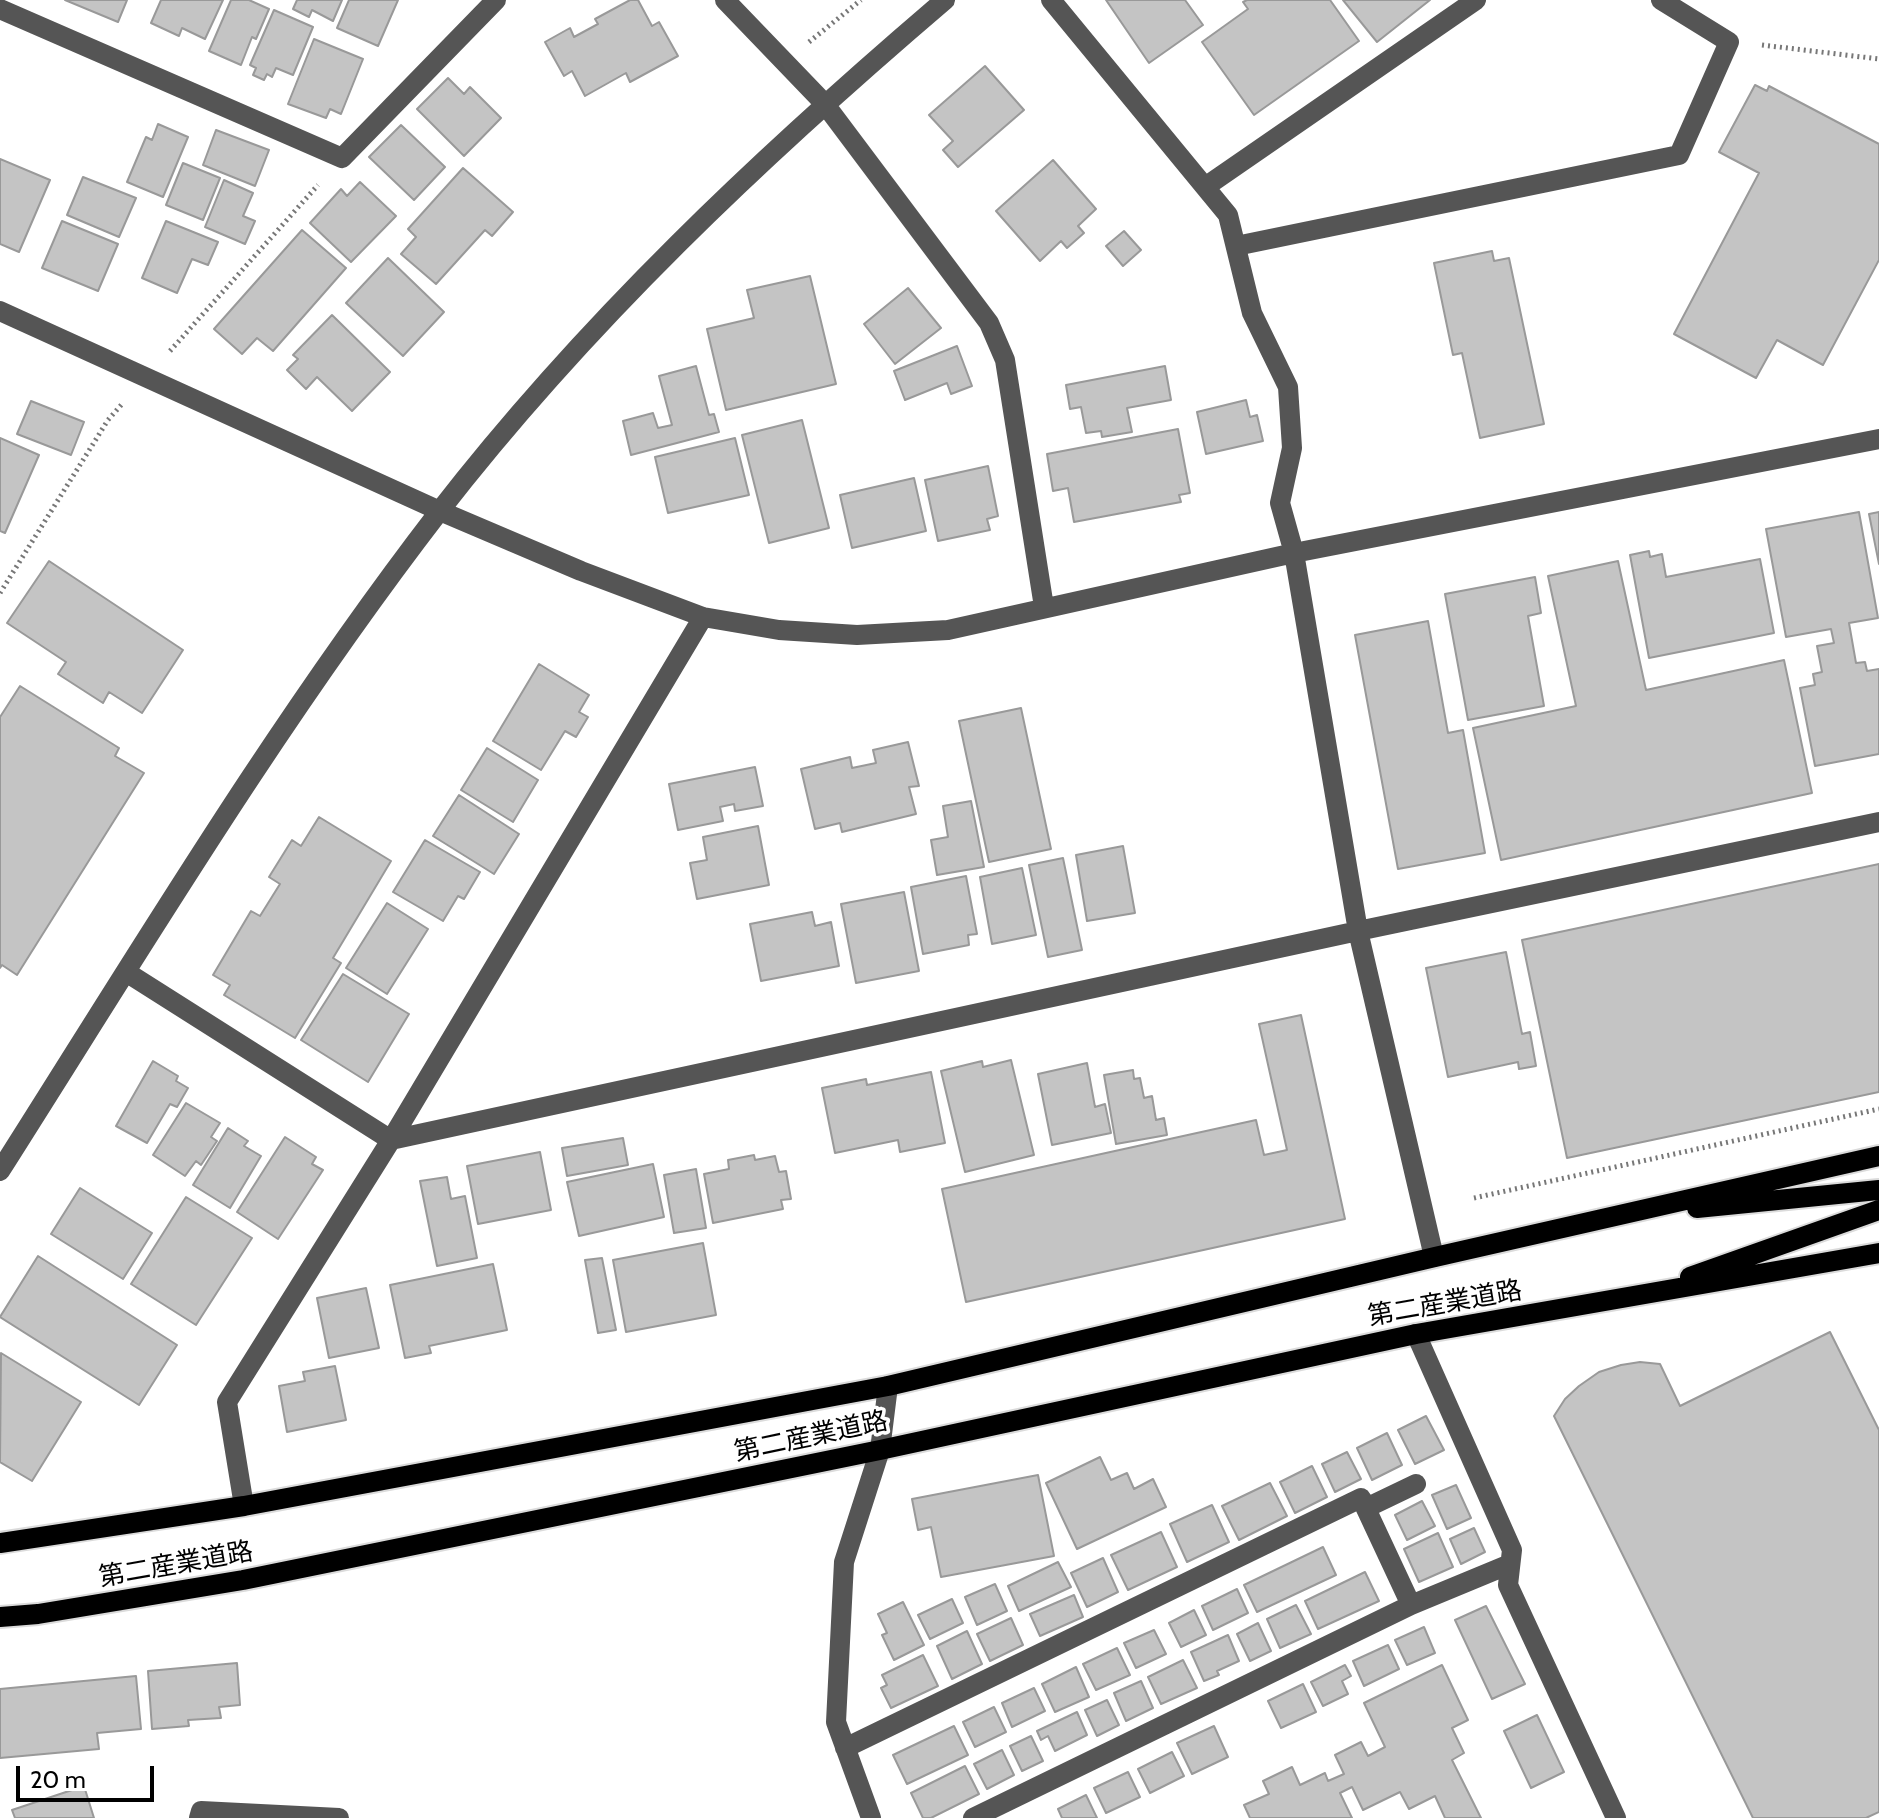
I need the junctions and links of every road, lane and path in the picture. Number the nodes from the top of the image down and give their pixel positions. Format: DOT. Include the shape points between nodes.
graph roads {
  1 [pos="496,0"];
  2 [pos="725,0"];
  3 [pos="861,0"];
  4 [pos="945,0"];
  5 [pos="1051,0"];
  6 [pos="1476,0"];
  7 [pos="1661,0"];
  8 [pos="0,9"];
  9 [pos="1729,42"];
  10 [pos="808,43"];
  11 [pos="1879,59"];
  12 [pos="824,103"];
  13 [pos="342,158"];
  14 [pos="1205,187"];
  15 [pos="1236,246"];
  16 [pos="0,311"];
  17 [pos="147,376"];
  18 [pos="1878,437"];
  19 [pos="440,511"];
  20 [pos="1294,553"];
  21 [pos="0,593"];
  22 [pos="1044,607"];
  23 [pos="703,617"];
  24 [pos="1879,822"];
  25 [pos="1358,931"];
  26 [pos="126,972"];
  27 [pos="1879,1109"];
  28 [pos="391,1140"];
  29 [pos="1879,1156"];
  30 [pos="0,1171"];
  31 [pos="1879,1190"];
  32 [pos="1474,1198"];
  33 [pos="1879,1210"];
  34 [pos="1613,1216"];
  35 [pos="1879,1253"];
  36 [pos="1434,1257"];
  37 [pos="1630,1298"];
  38 [pos="1416,1334"];
  39 [pos="888,1386"];
  40 [pos="880,1450"];
  41 [pos="1416,1484"];
  42 [pos="244,1506"];
  43 [pos="1366,1508"];
  44 [pos="0,1543"];
  45 [pos="1510,1564"];
  46 [pos="1411,1605"];
  47 [pos="0,1617"];
  48 [pos="845,1748"];
  49 [pos="199,1818"];
  50 [pos="339,1818"];
  51 [pos="871,1818"];
  52 [pos="973,1818"];
  53 [pos="1616,1818"];
  1 -- 13 [label="street"];
  2 -- 12 [label="street"];
  3 -- 10 [label="path"];
  4 -- 12 [label="street"];
  5 -- 14 [label="street"];
  6 -- 14 [label="street"];
  7 -- 9 [label="street"];
  8 -- 13 [label="street"];
  9 -- 11 [label="path"];
  9 -- 15 [label="street" via="1679,155"];
  12 -- 19 [label="street" via="638,282"];
  12 -- 22 [label="street" via="989,323 1000,347"];
  13 -- 17 [label="path"];
  14 -- 15 [label="street" via="1228,215"];
  15 -- 20 [label="street" via="1252,313 1288,387 1292,448 1280,503"];
  16 -- 17 [label="street"];
  17 -- 19 [label="street"];
  17 -- 21 [label="path" via="108,420"];
  18 -- 20 [label="street"];
  19 -- 23 [label="street"];
  19 -- 26 [label="street" via="355,624"];
  20 -- 22 [label="street"];
  20 -- 25 [label="street"];
  22 -- 23 [label="street" via="948,630 857,635 779,630"];
  23 -- 28 [label="street"];
  24 -- 25 [label="street"];
  25 -- 28 [label="street"];
  25 -- 36 [label="street"];
  26 -- 28 [label="street"];
  26 -- 30 [label="street"];
  27 -- 32 [label="path"];
  28 -- 42 [label="street" via="227,1402"];
  29 -- 34 [label="main road, 第二産業道路"];
  31 -- 34 [label="main road, 第二産業道路"];
  33 -- 37 [label="main road, 第二産業道路"];
  34 -- 36 [label="main road, 第二産業道路"];
  35 -- 37 [label="main road, 第二産業道路"];
  36 -- 39 [label="main road, 第二産業道路"];
  37 -- 38 [label="main road, 第二産業道路"];
  38 -- 40 [label="main road, 第二産業道路"];
  38 -- 45 [label="street" via="1512,1550"];
  39 -- 40 [label="street"];
  39 -- 42 [label="main road, 第二産業道路"];
  40 -- 47 [label="main road, 第二産業道路" via="243,1580"];
  40 -- 48 [label="street" via="844,1562 836,1722"];
  41 -- 43 [label="street"];
  42 -- 44 [label="main road, 第二産業道路"];
  43 -- 46 [label="street"];
  43 -- 48 [label="street" via="1361,1498"];
  45 -- 46 [label="street"];
  45 -- 53 [label="street" via="1508,1585"];
  46 -- 52 [label="street"];
  48 -- 51 [label="street"];
  49 -- 50 [label="street" via="201,1811"];
}
